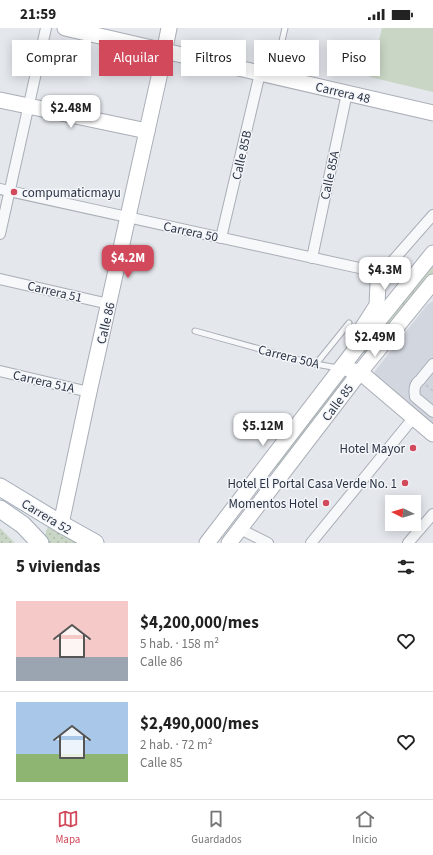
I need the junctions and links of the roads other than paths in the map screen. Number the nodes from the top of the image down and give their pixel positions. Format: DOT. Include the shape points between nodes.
graph roads {
  1 [pos="46,28"];
  2 [pos="65,28"];
  3 [pos="169,28"];
  4 [pos="285,28"];
  5 [pos="117,40"];
  6 [pos="167,40"];
  7 [pos="282,40"];
  8 [pos="173,53"];
  9 [pos="254,72"];
  10 [pos="159,76"];
  11 [pos="259,76"];
  12 [pos="273,76"];
  13 [pos="347,93"];
  14 [pos="0,100"];
  15 [pos="29,106"];
  16 [pos="433,113"];
  17 [pos="147,131"];
  18 [pos="5,190"];
  19 [pos="433,215"];
  20 [pos="128,218"];
  21 [pos="0,234"];
  22 [pos="221,238"];
  23 [pos="433,253"];
  24 [pos="312,258"];
  25 [pos="382,273"];
  26 [pos="0,279"];
  27 [pos="433,282"];
  28 [pos="427,292"];
  29 [pos="109,304"];
  30 [pos="349,324"];
  31 [pos="196,331"];
  32 [pos="358,346"];
  33 [pos="316,364"];
  34 [pos="433,364"];
  35 [pos="341,368"];
  36 [pos="0,371"];
  37 [pos="360,372"];
  38 [pos="89,392"];
  39 [pos="433,412"];
  40 [pos="414,418"];
  41 [pos="433,434"];
  42 [pos="0,487"];
  43 [pos="0,509"];
  44 [pos="433,514"];
  45 [pos="61,524"];
  46 [pos="240,529"];
  47 [pos="40,543"];
  48 [pos="95,543"];
  49 [pos="207,543"];
  50 [pos="229,543"];
  51 [pos="268,543"];
  52 [pos="311,543"];
  53 [pos="408,543"];
  1 -- 15 [label="street"];
  2 -- 5 [label="street, Carrera 48"];
  3 -- 6 [label="street, Calle 86"];
  4 -- 7 [label="lane"];
  8 -- 9 [label="street, Carrera 48"];
  10 -- 17 [label="street, Calle 86"];
  11 -- 22 [label="street, Calle 85B"];
  12 -- 13 [label="street, Carrera 48"];
  13 -- 16 [label="street, Carrera 48"];
  13 -- 24 [label="street, Calle 85A"];
  14 -- 15 [label="street"];
  15 -- 17 [label="street"];
  15 -- 18 [label="street"];
  17 -- 20 [label="street, Calle 86"];
  18 -- 20 [label="street, Carrera 50"];
  18 -- 21 [label="street"];
  19 -- 25 [label="street"];
  20 -- 22 [label="street, Carrera 50"];
  20 -- 29 [label="street, Calle 86"];
  22 -- 24 [label="street, Carrera 50"];
  23 -- 32 [label="street, Calle 85"];
  24 -- 25 [label="street, Carrera 50"];
  25 -- 32 [label="street" via="378,283 377,305 361,329"];
  26 -- 29 [label="street, Carrera 51"];
  27 -- 28 [label="street, Calle 85"];
  28 -- 37 [label="street, Calle 85"];
  29 -- 38 [label="street, Calle 86"];
  30 -- 33 [label="lane"];
  31 -- 33 [label="lane, Carrera 50A"];
  32 -- 35 [label="street, Calle 85"];
  32 -- 37 [label="street"];
  33 -- 35 [label="lane, Carrera 50A"];
  34 -- 39 [label="street" via="414,388 415,397"];
  35 -- 37 [label="street, Carrera 50A"];
  35 -- 49 [label="street, Calle 85"];
  36 -- 38 [label="street, Carrera 51A"];
  37 -- 40 [label="street, Carrera 50A"];
  37 -- 46 [label="street, Calle 85"];
  38 -- 45 [label="street, Calle 86"];
  40 -- 41 [label="street, Carrera 50A"];
  40 -- 52 [label="street"];
  42 -- 45 [label="main road, Carrera 52"];
  43 -- 47 [label="main road" via="23,525"];
  44 -- 53 [label="street"];
  45 -- 48 [label="main road, Carrera 52"];
  46 -- 50 [label="street, Calle 85"];
  46 -- 51 [label="street"];
}
